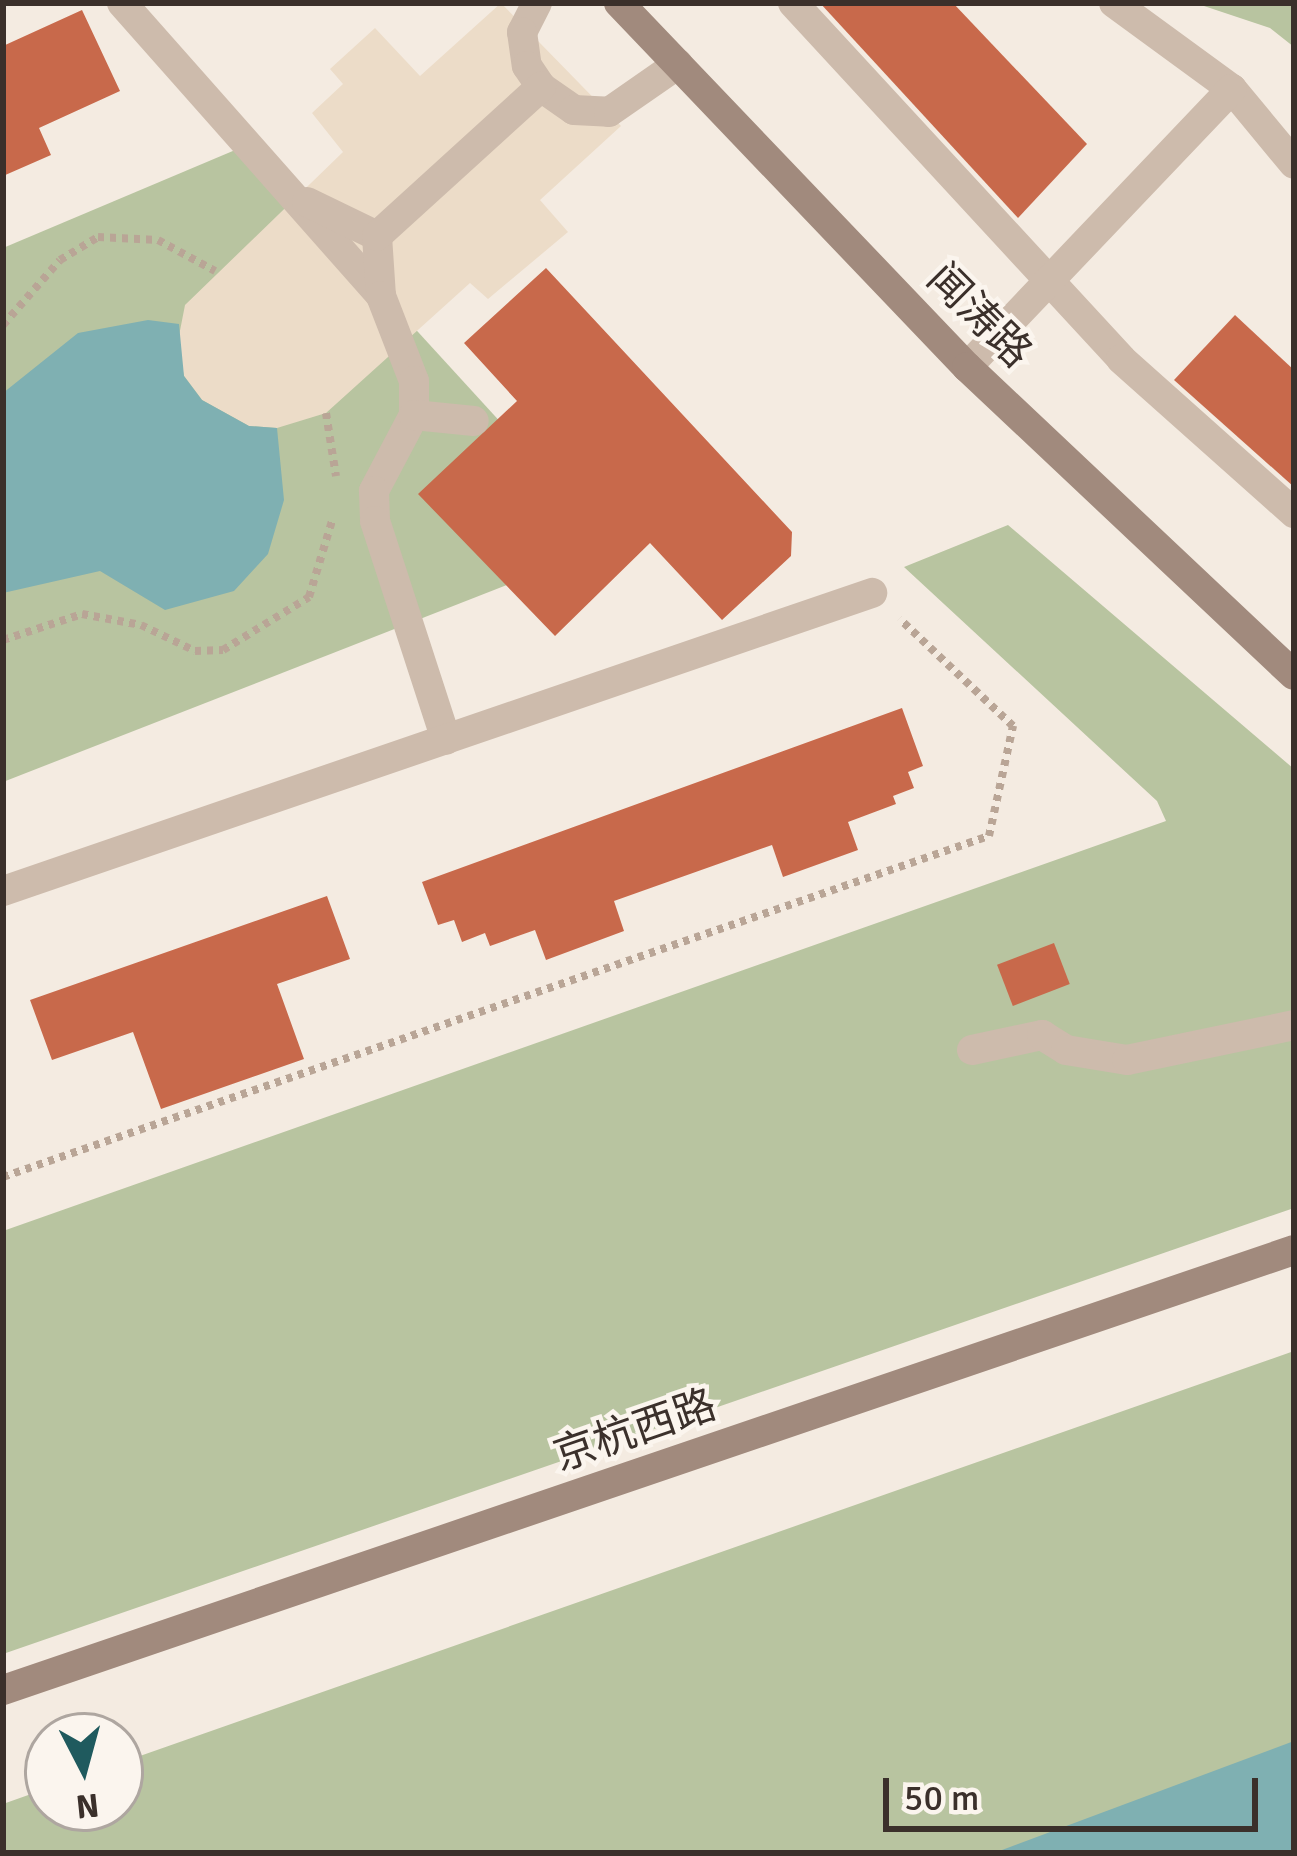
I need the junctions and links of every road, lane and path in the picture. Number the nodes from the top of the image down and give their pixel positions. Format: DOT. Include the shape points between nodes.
graph roads {
  1 [pos="122,3"];
  2 [pos="537,3"];
  3 [pos="619,3"];
  4 [pos="793,3"];
  5 [pos="1114,3"];
  6 [pos="678,64"];
  7 [pos="541,87"];
  8 [pos="1232,89"];
  9 [pos="1294,164"];
  10 [pos="295,196"];
  11 [pos="377,236"];
  12 [pos="215,271"];
  13 [pos="1046,283"];
  14 [pos="381,296"];
  15 [pos="3,326"];
  16 [pos="967,367"];
  17 [pos="326,413"];
  18 [pos="414,415"];
  19 [pos="474,421"];
  20 [pos="1294,512"];
  21 [pos="872,593"];
  22 [pos="3,640"];
  23 [pos="1294,675"];
  24 [pos="446,740"];
  25 [pos="3,891"];
  26 [pos="1294,1024"];
  27 [pos="972,1051"];
  28 [pos="3,1177"];
  29 [pos="1294,1250"];
  30 [pos="3,1690"];
  1 -- 10 [label="lane"];
  2 -- 7 [label="lane" via="521,47"];
  3 -- 6 [label="street, 闻涛路"];
  4 -- 13 [label="lane"];
  5 -- 8 [label="lane"];
  6 -- 7 [label="lane" via="595,114"];
  6 -- 16 [label="street, 闻涛路"];
  7 -- 11 [label="lane"];
  8 -- 9 [label="lane"];
  8 -- 13 [label="lane"];
  10 -- 11 [label="lane"];
  10 -- 14 [label="lane"];
  11 -- 14 [label="lane"];
  12 -- 15 [label="path" via="158,240 98,237 60,260"];
  13 -- 16 [label="lane"];
  13 -- 20 [label="lane"];
  14 -- 18 [label="lane" via="414,381"];
  16 -- 23 [label="street, 闻涛路"];
  17 -- 22 [label="path" via="337,497 309,597 289,616 223,650 195,651 141,625 82,614"];
  18 -- 19 [label="lane"];
  18 -- 24 [label="lane" via="374,491 375,520"];
  21 -- 24 [label="lane"];
  21 -- 28 [label="path" via="1013,726 989,836"];
  24 -- 25 [label="lane"];
  26 -- 27 [label="lane" via="1127,1060 1066,1050 1042,1035"];
  29 -- 30 [label="street, 京杭西路"];
}
